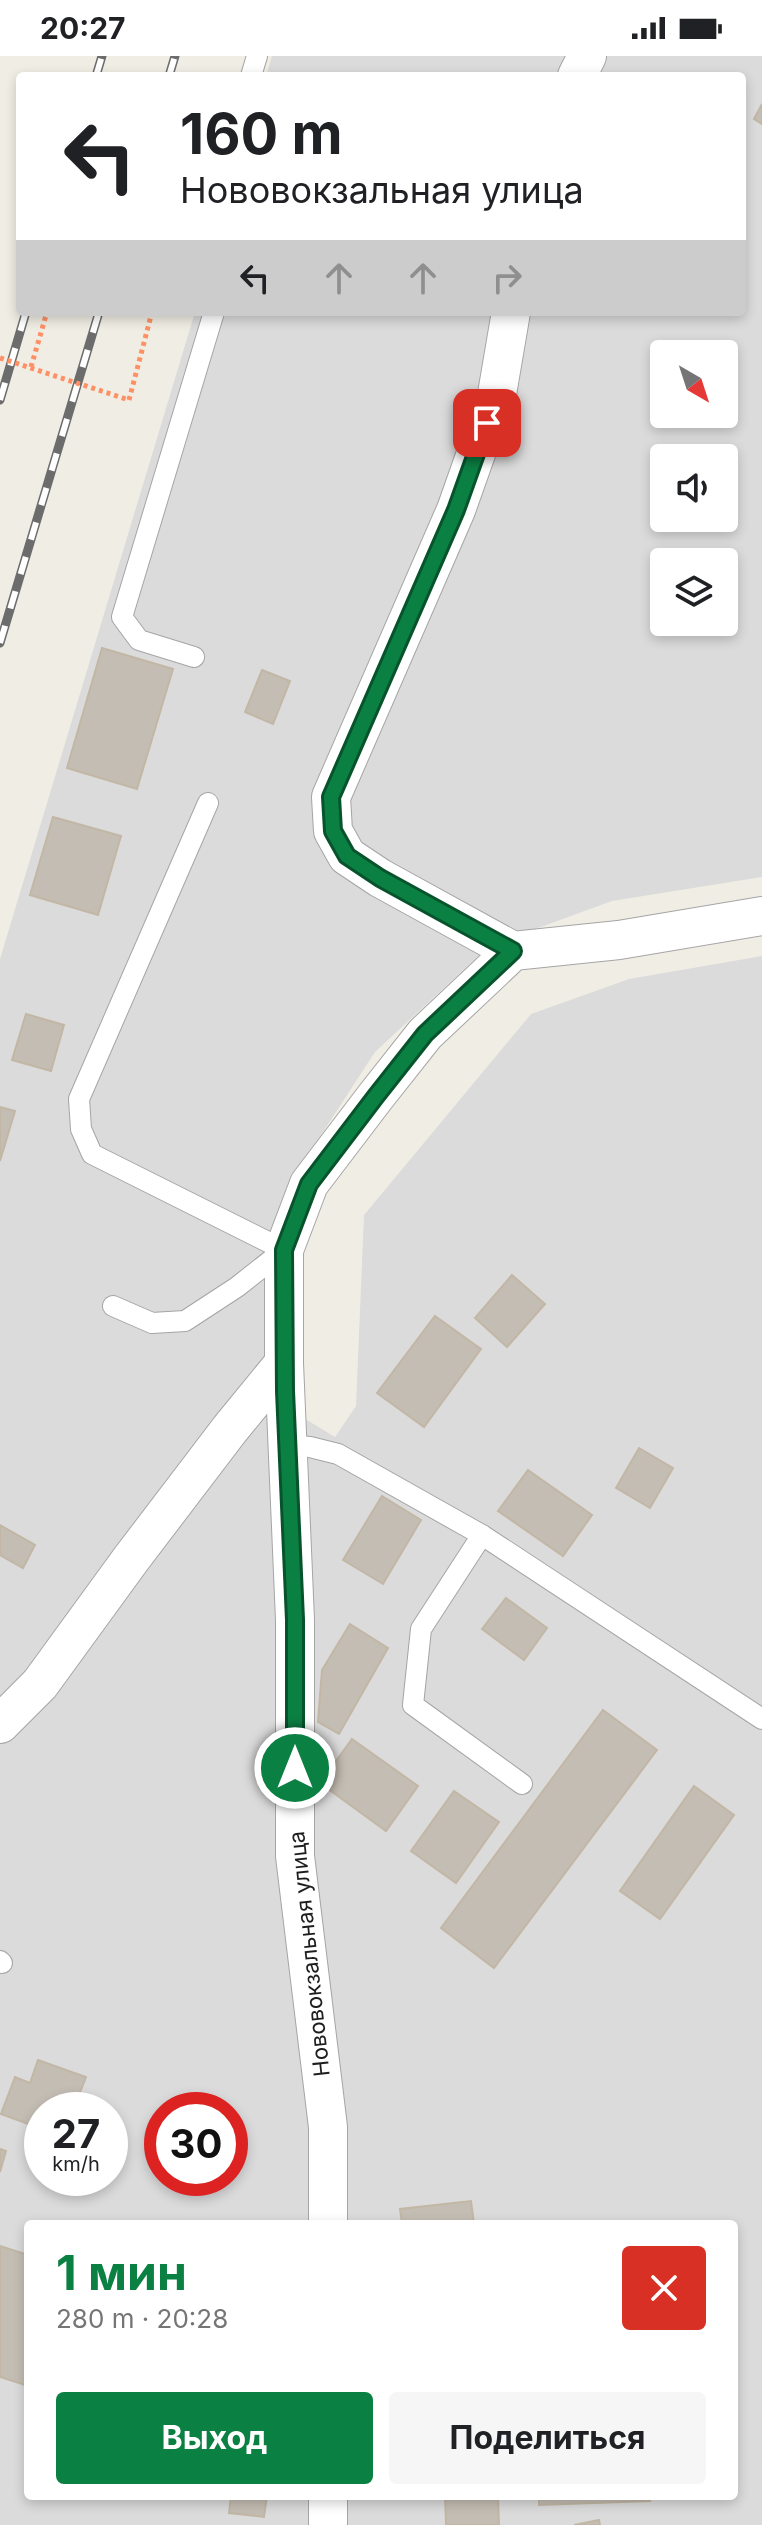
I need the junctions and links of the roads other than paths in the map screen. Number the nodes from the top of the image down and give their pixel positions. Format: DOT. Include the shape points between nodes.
graph roads {
  1 [pos="213,316"];
  2 [pos="510,316"];
  3 [pos="194,657"];
  4 [pos="208,803"];
  5 [pos="762,916"];
  6 [pos="513,951"];
  7 [pos="284,1250"];
  8 [pos="113,1306"];
  9 [pos="284,1363"];
  10 [pos="287,1445"];
  11 [pos="482,1535"];
  12 [pos="762,1719"];
  13 [pos="0,1724"];
  14 [pos="522,1784"];
  15 [pos="328,2220"];
  16 [pos="328,2500"];
  17 [pos="328,2525"];
  1 -- 3 [label="lane" via="122,617 139,640"];
  2 -- 6 [label="street" via="497,394 456,510 331,797 333,831 347,856"];
  4 -- 7 [label="lane" via="79,1099 81,1129 92,1154"];
  5 -- 6 [label="street"];
  6 -- 7 [label="street, Нововокзальная улица" via="425,1034 376,1096 309,1184"];
  7 -- 8 [label="lane" via="185,1321 152,1323"];
  7 -- 9 [label="street, Нововокзальная улица"];
  9 -- 10 [label="street, Нововокзальная улица"];
  9 -- 13 [label="street" via="40,1684"];
  10 -- 11 [label="lane" via="338,1454"];
  10 -- 15 [label="street, Нововокзальная улица" via="295,1620 295,1856 328,2127"];
  11 -- 12 [label="lane"];
  11 -- 14 [label="lane" via="421,1629 413,1705"];
  16 -- 17 [label="street"];
}
